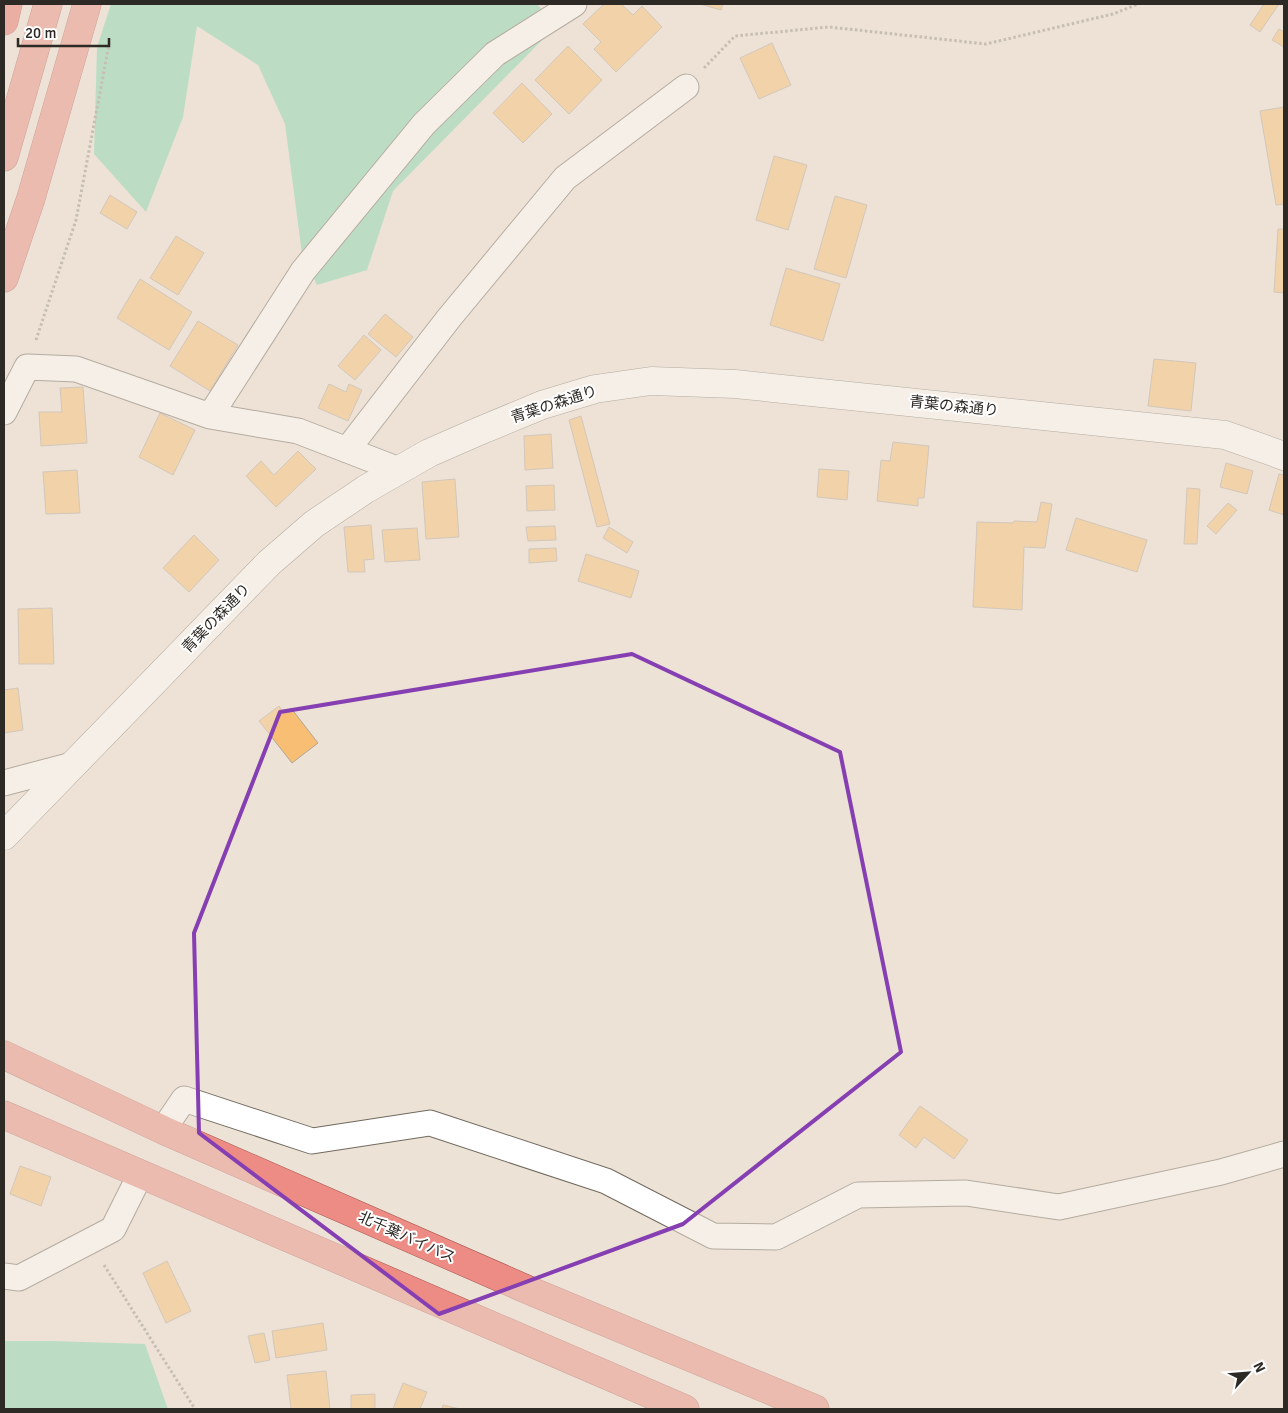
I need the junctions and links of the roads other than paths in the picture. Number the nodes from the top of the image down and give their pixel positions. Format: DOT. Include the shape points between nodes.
graph roads {
  1 [pos="8,4"];
  2 [pos="48,4"];
  3 [pos="87,4"];
  4 [pos="574,4"];
  5 [pos="4,21"];
  6 [pos="686,87"];
  7 [pos="4,157"];
  8 [pos="4,278"];
  9 [pos="4,412"];
  10 [pos="210,416"];
  11 [pos="347,450"];
  12 [pos="1284,456"];
  13 [pos="399,470"];
  14 [pos="72,765"];
  15 [pos="4,782"];
  16 [pos="4,836"];
  17 [pos="4,1055"];
  18 [pos="4,1114"];
  19 [pos="163,1130"];
  20 [pos="1284,1154"];
  21 [pos="140,1175"];
  22 [pos="4,1276"];
  23 [pos="685,1409"];
  24 [pos="815,1409"];
  1 -- 5 [label="highway"];
  2 -- 7 [label="highway"];
  3 -- 8 [label="highway" via="31,198"];
  4 -- 10 [label="street" via="495,54 424,124 302,271"];
  6 -- 11 [label="street" via="565,178 449,318"];
  9 -- 10 [label="street" via="27,367 76,369"];
  10 -- 11 [label="street" via="298,431"];
  11 -- 13 [label="street"];
  12 -- 13 [label="street, 青葉の森通り" via="1225,435 735,384 651,381 595,389 542,405 429,453"];
  13 -- 14 [label="street, 青葉の森通り" via="314,524 269,563"];
  14 -- 15 [label="street"];
  14 -- 16 [label="street, 青葉の森通り"];
  17 -- 19 [label="highway, 北千葉バイパス"];
  18 -- 21 [label="highway"];
  19 -- 20 [label="street" via="184,1098 312,1141 430,1123 606,1181 713,1236 758,1237 776,1237 858,1194 966,1193 1059,1207 1221,1172"];
  19 -- 24 [label="highway, 北千葉バイパス" via="532,1292"];
  21 -- 22 [label="street" via="114,1229 19,1278"];
  21 -- 23 [label="highway"];
}
